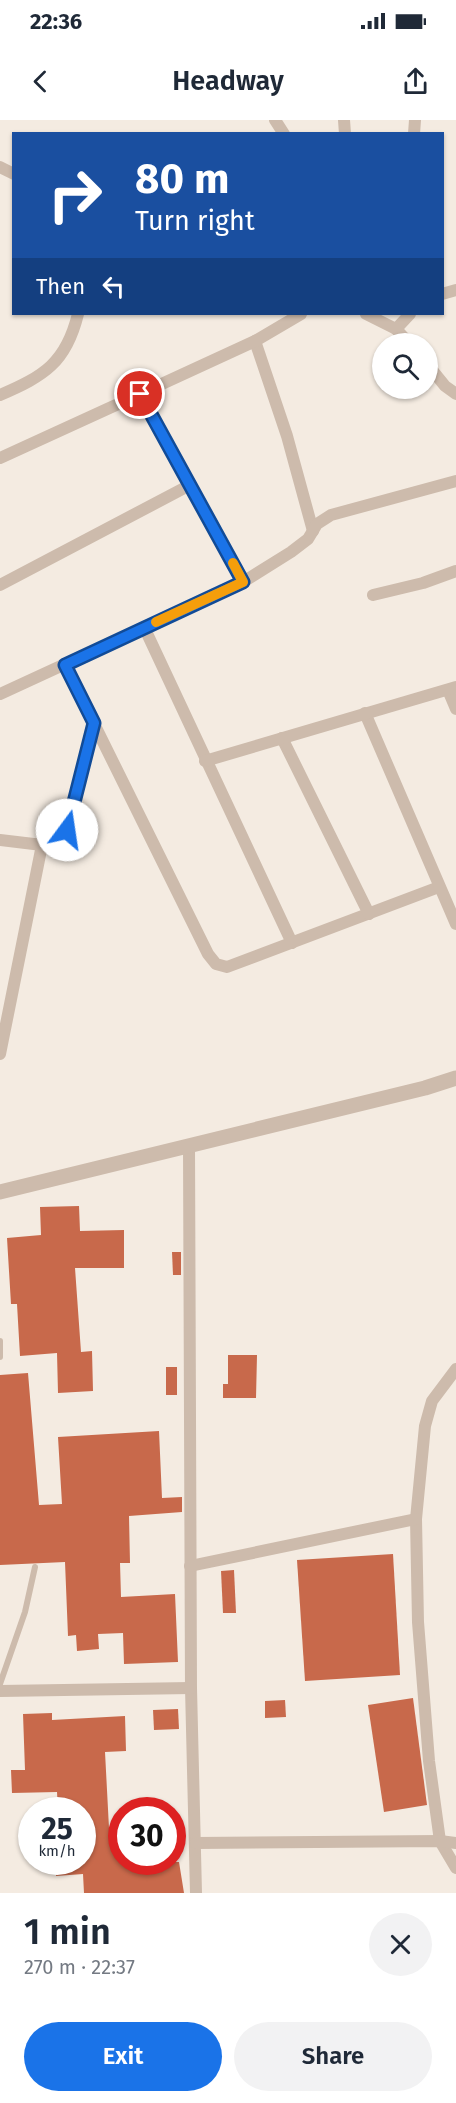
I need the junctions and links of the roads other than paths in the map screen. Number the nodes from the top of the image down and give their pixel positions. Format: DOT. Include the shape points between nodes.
graph roads {
  1 [pos="78,315"];
  2 [pos="299,315"];
  3 [pos="368,315"];
  4 [pos="397,315"];
  5 [pos="409,315"];
  6 [pos="396,328"];
  7 [pos="400,333"];
  8 [pos="255,341"];
  9 [pos="438,377"];
  10 [pos="140,394"];
  11 [pos="456,394"];
  12 [pos="0,395"];
  13 [pos="0,458"];
  14 [pos="456,481"];
  15 [pos="190,485"];
  16 [pos="313,531"];
  17 [pos="456,571"];
  18 [pos="243,582"];
  19 [pos="0,585"];
  20 [pos="373,595"];
  21 [pos="144,627"];
  22 [pos="65,665"];
  23 [pos="452,689"];
  24 [pos="0,694"];
  25 [pos="456,709"];
  26 [pos="365,713"];
  27 [pos="94,723"];
  28 [pos="282,738"];
  29 [pos="206,761"];
  30 [pos="0,840"];
  31 [pos="42,845"];
  32 [pos="439,887"];
  33 [pos="369,914"];
  34 [pos="456,924"];
  35 [pos="292,943"];
  36 [pos="0,1054"];
  37 [pos="456,1078"];
  38 [pos="189,1146"];
  39 [pos="0,1192"];
  40 [pos="0,1341"];
  41 [pos="0,1357"];
  42 [pos="456,1369"];
  43 [pos="416,1519"];
  44 [pos="190,1566"];
  45 [pos="35,1567"];
  46 [pos="0,1684"];
  47 [pos="191,1688"];
  48 [pos="0,1691"];
  49 [pos="440,1841"];
  50 [pos="195,1843"];
  51 [pos="456,1843"];
  52 [pos="456,1868"];
  53 [pos="196,1893"];
  1 -- 12 [label="street" via="63,354 51,368 31,382"];
  2 -- 8 [label="street"];
  3 -- 6 [label="street"];
  4 -- 6 [label="street"];
  5 -- 6 [label="street"];
  6 -- 7 [label="street"];
  8 -- 10 [label="street"];
  8 -- 16 [label="street"];
  9 -- 11 [label="street"];
  10 -- 13 [label="street"];
  10 -- 15 [label="street"];
  14 -- 16 [label="street" via="331,515"];
  15 -- 18 [label="street"];
  15 -- 19 [label="street"];
  16 -- 18 [label="street" via="291,552"];
  17 -- 20 [label="street"];
  18 -- 21 [label="street"];
  21 -- 22 [label="street"];
  21 -- 29 [label="street"];
  22 -- 24 [label="street"];
  22 -- 27 [label="street"];
  23 -- 25 [label="street"];
  23 -- 26 [label="street"];
  26 -- 28 [label="street"];
  26 -- 32 [label="street"];
  27 -- 31 [label="street" via="67,830 58,842"];
  27 -- 35 [label="street" via="216,964 227,968"];
  28 -- 29 [label="street"];
  28 -- 33 [label="street"];
  29 -- 35 [label="street"];
  30 -- 31 [label="street"];
  31 -- 36 [label="street"];
  32 -- 33 [label="street"];
  32 -- 34 [label="street"];
  33 -- 35 [label="street"];
  37 -- 38 [label="street"];
  38 -- 39 [label="street"];
  38 -- 44 [label="street"];
  40 -- 41 [label="lane"];
  42 -- 43 [label="street" via="432,1401 425,1426"];
  43 -- 44 [label="street"];
  43 -- 49 [label="street" via="420,1653"];
  44 -- 47 [label="street"];
  45 -- 46 [label="lane" via="25,1612"];
  47 -- 48 [label="street"];
  47 -- 50 [label="street"];
  49 -- 50 [label="street"];
  49 -- 51 [label="street"];
  49 -- 52 [label="street"];
  50 -- 53 [label="street"];
}
